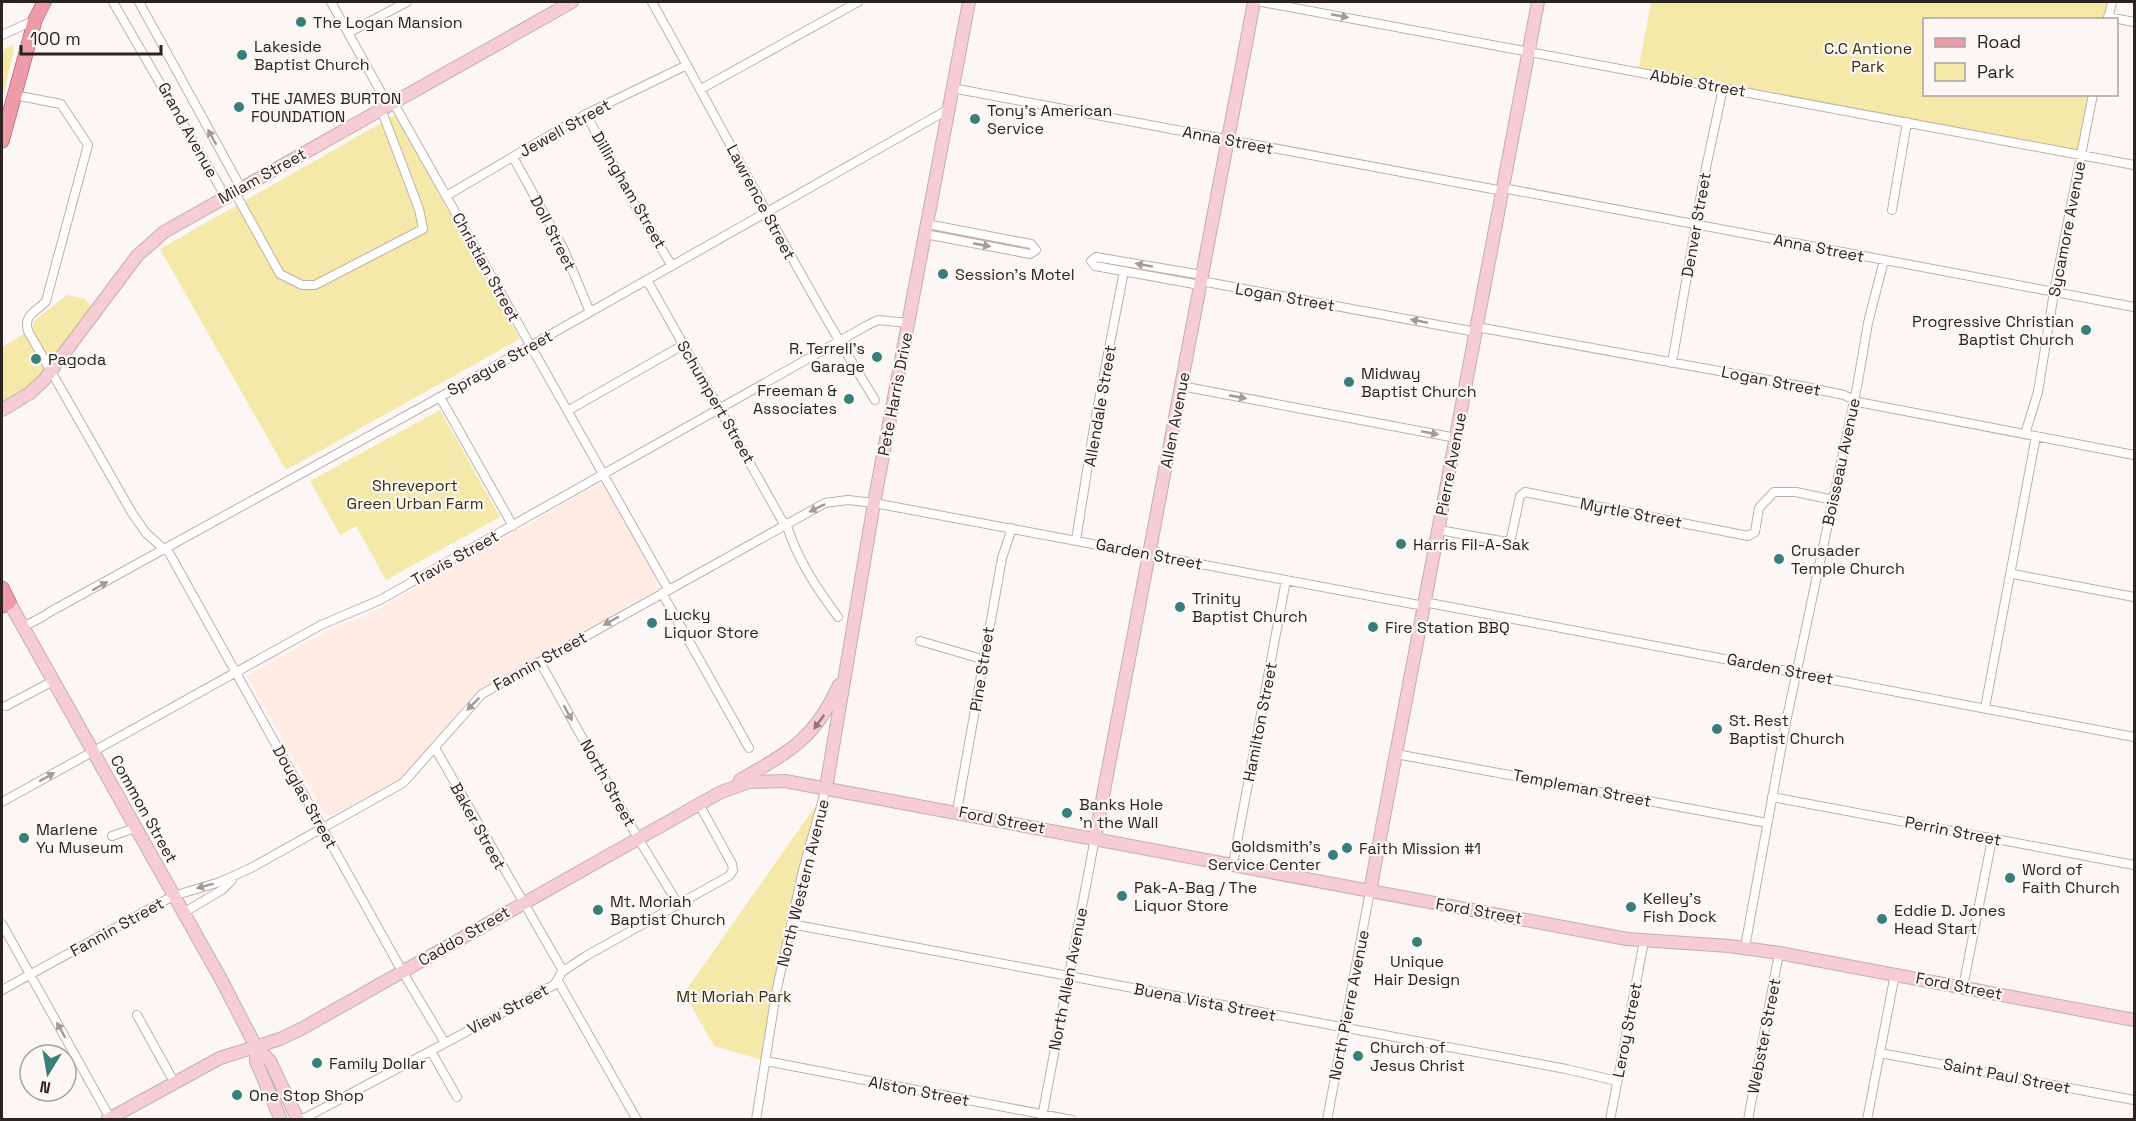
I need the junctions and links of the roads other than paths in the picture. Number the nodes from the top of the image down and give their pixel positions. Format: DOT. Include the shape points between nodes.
graph roads {
  1 [pos="44,2"];
  2 [pos="113,2"];
  3 [pos="139,2"];
  4 [pos="331,2"];
  5 [pos="407,2"];
  6 [pos="572,2"];
  7 [pos="652,2"];
  8 [pos="858,2"];
  9 [pos="969,2"];
  10 [pos="1254,2"];
  11 [pos="1262,2"];
  12 [pos="1539,2"];
  13 [pos="2112,2"];
  14 [pos="2108,18"];
  15 [pos="35,20"];
  16 [pos="2118,20"];
  17 [pos="2134,22"];
  18 [pos="348,33"];
  19 [pos="2,35"];
  20 [pos="1529,52"];
  21 [pos="687,65"];
  22 [pos="952,88"];
  23 [pos="1723,88"];
  24 [pos="701,89"];
  25 [pos="14,95"];
  26 [pos="2093,96"];
  27 [pos="387,105"];
  28 [pos="948,109"];
  29 [pos="586,114"];
  30 [pos="1908,122"];
  31 [pos="1227,140"];
  32 [pos="2,141"];
  33 [pos="2081,156"];
  34 [pos="513,157"];
  35 [pos="2134,165"];
  36 [pos="1503,190"];
  37 [pos="234,192"];
  38 [pos="446,196"];
  39 [pos="1892,210"];
  40 [pos="768,212"];
  41 [pos="1698,225"];
  42 [pos="926,229"];
  43 [pos="1884,260"];
  44 [pos="672,266"];
  45 [pos="1124,272"];
  46 [pos="647,280"];
  47 [pos="1201,280"];
  48 [pos="2054,292"];
  49 [pos="2134,307"];
  50 [pos="590,312"];
  51 [pos="908,322"];
  52 [pos="1477,329"];
  53 [pos="840,342"];
  54 [pos="683,345"];
  55 [pos="531,346"];
  56 [pos="1672,363"];
  57 [pos="52,370"];
  58 [pos="1181,386"];
  59 [pos="440,397"];
  60 [pos="1854,399"];
  61 [pos="875,400"];
  62 [pos="720,409"];
  63 [pos="2,410"];
  64 [pos="569,410"];
  65 [pos="2025,434"];
  66 [pos="2036,436"];
  67 [pos="1456,438"];
  68 [pos="2134,455"];
  69 [pos="603,475"];
  70 [pos="1833,500"];
  71 [pos="874,503"];
  72 [pos="785,524"];
  73 [pos="513,526"];
  74 [pos="1012,528"];
  75 [pos="1438,530"];
  76 [pos="1076,540"];
  77 [pos="166,550"];
  78 [pos="1149,554"];
  79 [pos="2013,574"];
  80 [pos="1286,580"];
  81 [pos="2,588"];
  82 [pos="665,591"];
  83 [pos="2134,597"];
  84 [pos="5,604"];
  85 [pos="1424,604"];
  86 [pos="838,617"];
  87 [pos="23,627"];
  88 [pos="920,641"];
  89 [pos="982,659"];
  90 [pos="540,662"];
  91 [pos="846,670"];
  92 [pos="1798,672"];
  93 [pos="235,674"];
  94 [pos="53,681"];
  95 [pos="6,706"];
  96 [pos="1985,708"];
  97 [pos="2134,736"];
  98 [pos="435,748"];
  99 [pos="749,748"];
  100 [pos="93,751"];
  101 [pos="1396,754"];
  102 [pos="826,788"];
  103 [pos="722,792"];
  104 [pos="1772,797"];
  105 [pos="2,802"];
  106 [pos="699,804"];
  107 [pos="957,811"];
  108 [pos="1767,823"];
  109 [pos="135,828"];
  110 [pos="322,828"];
  111 [pos="112,836"];
  112 [pos="638,838"];
  113 [pos="1095,838"];
  114 [pos="1992,839"];
  115 [pos="1233,864"];
  116 [pos="2134,866"];
  117 [pos="237,875"];
  118 [pos="1370,891"];
  119 [pos="173,896"];
  120 [pos="522,903"];
  121 [pos="678,904"];
  122 [pos="183,913"];
  123 [pos="2,924"];
  124 [pos="791,924"];
  125 [pos="1644,941"];
  126 [pos="1745,947"];
  127 [pos="1779,953"];
  128 [pos="402,971"];
  129 [pos="563,971"];
  130 [pos="30,974"];
  131 [pos="1895,974"];
  132 [pos="1069,976"];
  133 [pos="558,981"];
  134 [pos="1963,987"];
  135 [pos="2,990"];
  136 [pos="136,1015"];
  137 [pos="2134,1020"];
  138 [pos="1344,1028"];
  139 [pos="446,1043"];
  140 [pos="256,1047"];
  141 [pos="431,1050"];
  142 [pos="1880,1053"];
  143 [pos="766,1061"];
  144 [pos="1617,1081"];
  145 [pos="174,1082"];
  146 [pos="457,1097"];
  147 [pos="2134,1100"];
  148 [pos="1042,1117"];
  149 [pos="109,1119"];
  150 [pos="281,1119"];
  151 [pos="300,1119"];
  152 [pos="637,1119"];
  153 [pos="756,1119"];
  154 [pos="1072,1119"];
  155 [pos="1327,1119"];
  156 [pos="1610,1119"];
  157 [pos="1748,1119"];
  158 [pos="1868,1119"];
  1 -- 15 [label="main road"];
  2 -- 37 [label="street, Grand Avenue"];
  37 -- 3 [label="street, Grand Avenue, one-way"];
  4 -- 18 [label="street"];
  5 -- 18 [label="street"];
  6 -- 27 [label="main road, Milam Street"];
  7 -- 21 [label="street, Lawrence Street"];
  8 -- 24 [label="street"];
  9 -- 22 [label="main road, Pete Harris Drive"];
  10 -- 31 [label="main road, Allen Avenue"];
  11 -- 20 [label="street, Abbie Street, one-way"];
  12 -- 20 [label="main road, Pierre Avenue"];
  13 -- 14 [label="street"];
  15 -- 19 [label="street"];
  15 -- 25 [label="main road"];
  16 -- 17 [label="street"];
  18 -- 27 [label="street"];
  20 -- 23 [label="street, Abbie Street"];
  20 -- 36 [label="main road, Pierre Avenue"];
  21 -- 24 [label="street, Lawrence Street"];
  21 -- 29 [label="street, Jewell Street"];
  22 -- 28 [label="main road, Pete Harris Drive"];
  22 -- 31 [label="street, Anna Street"];
  23 -- 30 [label="street, Abbie Street"];
  23 -- 41 [label="street, Denver Street"];
  24 -- 40 [label="street, Lawrence Street"];
  25 -- 32 [label="main road"];
  25 -- 57 [label="street, Douglas Street" via="61,104 88,145 46,301 27,321 28,331"];
  26 -- 33 [label="street, Sycamore Avenue"];
  27 -- 37 [label="main road, Milam Street"];
  27 -- 37 [label="street" via="423,229 315,285 302,285 280,274"];
  27 -- 38 [label="street, Christian Street"];
  28 -- 40 [label="street, Sprague Street"];
  28 -- 42 [label="main road, Pete Harris Drive"];
  29 -- 34 [label="street, Jewell Street"];
  29 -- 44 [label="street, Dillingham Street"];
  30 -- 33 [label="street, Abbie Street"];
  30 -- 39 [label="street"];
  31 -- 36 [label="street, Anna Street"];
  31 -- 47 [label="main road, Allen Avenue"];
  33 -- 35 [label="street, Abbie Street"];
  33 -- 48 [label="street, Sycamore Avenue"];
  34 -- 38 [label="street, Jewell Street"];
  34 -- 50 [label="street, Doll Street" via="564,250"];
  36 -- 41 [label="street, Anna Street"];
  36 -- 52 [label="main road, Pierre Avenue"];
  37 -- 57 [label="main road, Milam Street" via="174,225 145,247"];
  38 -- 55 [label="street, Christian Street"];
  40 -- 44 [label="street, Sprague Street"];
  40 -- 53 [label="street, Lawrence Street"];
  41 -- 43 [label="street, Anna Street"];
  41 -- 56 [label="street, Denver Street"];
  42 -- 42 [label="street, one-way" via="1030,254 1036,250 1031,244"];
  42 -- 51 [label="main road, Pete Harris Drive"];
  43 -- 48 [label="street, Anna Street"];
  43 -- 60 [label="street, Boisseau Avenue"];
  44 -- 46 [label="street, Sprague Street"];
  45 -- 47 [label="street, Logan Street"];
  47 -- 45 [label="street, Logan Street, one-way" via="1096,256 1092,259 1095,266"];
  45 -- 76 [label="street, Allendale Street"];
  46 -- 50 [label="street, Sprague Street"];
  46 -- 54 [label="street, Schumpert Street"];
  52 -- 47 [label="street, Logan Street, one-way"];
  47 -- 58 [label="main road, Allen Avenue"];
  48 -- 49 [label="street, Anna Street"];
  48 -- 65 [label="street, Sycamore Avenue" via="2038,392"];
  50 -- 55 [label="street, Sprague Street"];
  51 -- 53 [label="street, Travis Street" via="878,320"];
  51 -- 71 [label="main road, Pete Harris Drive"];
  52 -- 56 [label="street, Logan Street"];
  52 -- 67 [label="main road, Pierre Avenue"];
  53 -- 61 [label="street, Lawrence Street"];
  53 -- 62 [label="street, Travis Street"];
  54 -- 62 [label="street, Schumpert Street"];
  54 -- 64 [label="street"];
  55 -- 59 [label="street, Sprague Street"];
  55 -- 64 [label="street, Christian Street"];
  56 -- 60 [label="street, Logan Street"];
  57 -- 63 [label="main road, Milam Street" via="30,393"];
  57 -- 77 [label="street, Douglas Street" via="132,513 146,533"];
  58 -- 67 [label="street, one-way"];
  58 -- 78 [label="main road, Allen Avenue"];
  59 -- 73 [label="street"];
  59 -- 77 [label="street, Sprague Street"];
  60 -- 65 [label="street, Logan Street"];
  60 -- 70 [label="street, Boisseau Avenue"];
  62 -- 69 [label="street, Travis Street"];
  62 -- 72 [label="street, Schumpert Street"];
  64 -- 69 [label="street, Christian Street"];
  65 -- 66 [label="street, Logan Street"];
  66 -- 68 [label="street, Logan Street"];
  66 -- 79 [label="street"];
  67 -- 75 [label="main road, Pierre Avenue"];
  69 -- 73 [label="street, Travis Street"];
  69 -- 82 [label="street, Christian Street"];
  70 -- 75 [label="street, Myrtle Street" via="1774,492 1759,508 1755,532 1748,536 1525,492 1520,496 1507,542"];
  70 -- 92 [label="street, Boisseau Avenue"];
  71 -- 72 [label="street, Fannin Street, one-way" via="835,501"];
  71 -- 74 [label="street, Garden Street"];
  71 -- 91 [label="main road, Pete Harris Drive"];
  72 -- 82 [label="street, Fannin Street"];
  72 -- 86 [label="street, Schumpert Street" via="808,576"];
  73 -- 93 [label="street, Travis Street"];
  74 -- 76 [label="street, Garden Street"];
  74 -- 89 [label="street, Pine Street" via="1002,558"];
  75 -- 85 [label="main road, Pierre Avenue"];
  76 -- 78 [label="street, Garden Street"];
  87 -- 77 [label="street, Sprague Street, one-way"];
  77 -- 93 [label="street, Douglas Street"];
  78 -- 80 [label="street, Garden Street"];
  78 -- 113 [label="main road, Allen Avenue"];
  79 -- 83 [label="street"];
  79 -- 96 [label="street"];
  80 -- 85 [label="street, Garden Street"];
  80 -- 115 [label="street, Hamilton Street"];
  81 -- 84 [label="main road, Common Street"];
  82 -- 90 [label="street, Fannin Street, one-way"];
  82 -- 99 [label="street, Christian Street"];
  84 -- 87 [label="main road, Common Street"];
  85 -- 92 [label="street, Garden Street"];
  85 -- 101 [label="main road, Pierre Avenue"];
  87 -- 94 [label="main road, Common Street"];
  88 -- 89 [label="street"];
  89 -- 107 [label="street, Pine Street"];
  90 -- 98 [label="street, Fannin Street, one-way" via="482,694"];
  90 -- 112 [label="street, North Street, one-way"];
  91 -- 102 [label="main road, Pete Harris Drive"];
  91 -- 103 [label="main road, one-way" via="826,712 809,735"];
  92 -- 96 [label="street, Garden Street"];
  92 -- 104 [label="street, Boisseau Avenue"];
  93 -- 100 [label="street, Travis Street"];
  93 -- 110 [label="street, Douglas Street"];
  94 -- 95 [label="street"];
  94 -- 100 [label="main road, Common Street"];
  96 -- 97 [label="street, Garden Street"];
  98 -- 110 [label="street, Fannin Street" via="403,783"];
  98 -- 120 [label="street, Baker Street"];
  105 -- 100 [label="street, Travis Street, one-way"];
  100 -- 109 [label="main road, Common Street"];
  101 -- 108 [label="street, Templeman Street"];
  101 -- 118 [label="main road, Pierre Avenue"];
  102 -- 103 [label="main road, Caddo Street" via="766,780"];
  102 -- 107 [label="main road, Ford Street"];
  102 -- 124 [label="street, North Western Avenue"];
  103 -- 106 [label="main road, Caddo Street"];
  104 -- 108 [label="street, Boisseau Avenue"];
  104 -- 114 [label="street, Perrin Street"];
  106 -- 112 [label="main road, Caddo Street"];
  106 -- 121 [label="street, View Street" via="733,870 729,876"];
  107 -- 113 [label="main road, Ford Street"];
  108 -- 126 [label="street, Boisseau Avenue"];
  109 -- 111 [label="street"];
  109 -- 119 [label="main road, Common Street"];
  110 -- 117 [label="street, Fannin Street"];
  110 -- 128 [label="street, Douglas Street"];
  112 -- 120 [label="main road, Caddo Street"];
  112 -- 121 [label="street, North Street"];
  113 -- 115 [label="main road, Ford Street"];
  113 -- 132 [label="street, North Allen Avenue"];
  114 -- 116 [label="street, Perrin Street"];
  114 -- 134 [label="street"];
  115 -- 118 [label="main road, Ford Street"];
  117 -- 119 [label="street, Fannin Street, one-way"];
  117 -- 122 [label="street, Fannin Street" via="222,890"];
  118 -- 125 [label="main road, Ford Street"];
  118 -- 138 [label="street, North Pierre Avenue"];
  119 -- 122 [label="main road, Common Street"];
  119 -- 130 [label="street, Fannin Street"];
  120 -- 128 [label="main road, Caddo Street"];
  120 -- 129 [label="street, Baker Street"];
  121 -- 129 [label="street, View Street"];
  122 -- 140 [label="main road, Common Street"];
  123 -- 130 [label="street"];
  124 -- 132 [label="street, Buena Vista Street"];
  124 -- 143 [label="street, North Western Avenue"];
  125 -- 126 [label="main road, Ford Street"];
  125 -- 144 [label="street, Leroy Street"];
  126 -- 127 [label="main road, Ford Street"];
  127 -- 131 [label="main road, Ford Street"];
  127 -- 157 [label="street, Webster Street"];
  128 -- 139 [label="street, Douglas Street"];
  128 -- 140 [label="main road, Caddo Street" via="301,1029"];
  129 -- 133 [label="street, View Street"];
  130 -- 135 [label="street, Fannin Street"];
  149 -- 130 [label="street, one-way"];
  131 -- 134 [label="main road, Ford Street"];
  131 -- 142 [label="street"];
  132 -- 138 [label="street, Buena Vista Street"];
  132 -- 148 [label="street, North Allen Avenue"];
  133 -- 139 [label="street, View Street"];
  133 -- 152 [label="street"];
  134 -- 137 [label="main road, Ford Street"];
  136 -- 145 [label="street"];
  138 -- 144 [label="street, Buena Vista Street"];
  138 -- 155 [label="street, North Pierre Avenue"];
  139 -- 141 [label="street, View Street"];
  140 -- 145 [label="main road, Caddo Street" via="220,1058"];
  140 -- 150 [label="main road, Common Street" via="256,1061"];
  140 -- 151 [label="main road, Common Street" via="270,1061"];
  141 -- 146 [label="street"];
  141 -- 151 [label="street, View Street"];
  142 -- 147 [label="street, Saint Paul Street"];
  142 -- 158 [label="street"];
  143 -- 148 [label="street, Alston Street"];
  143 -- 153 [label="street, North Western Avenue"];
  144 -- 156 [label="street, Leroy Street"];
  145 -- 149 [label="main road, Caddo Street"];
  148 -- 154 [label="street, Alston Street"];
}
